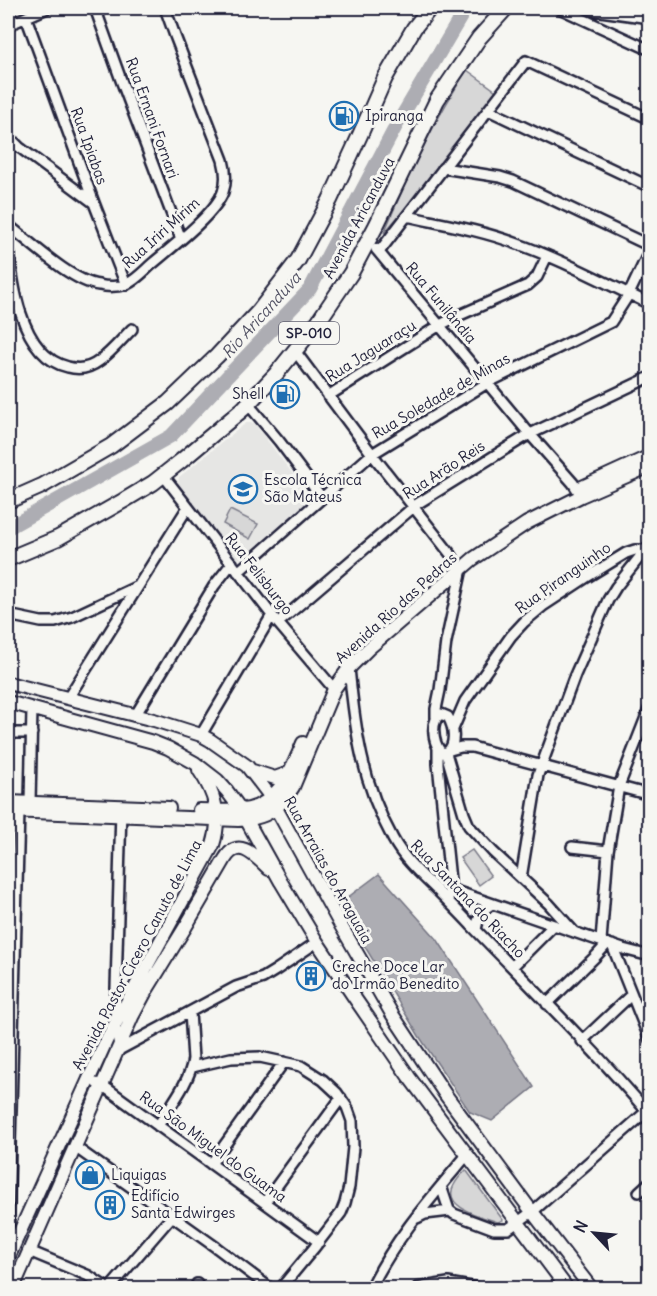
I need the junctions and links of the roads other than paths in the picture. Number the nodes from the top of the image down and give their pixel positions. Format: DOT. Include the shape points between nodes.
graph roads {
  1 [pos="47,8"];
  2 [pos="95,8"];
  3 [pos="165,8"];
  4 [pos="430,8"];
  5 [pos="506,8"];
  6 [pos="559,8"];
  7 [pos="579,8"];
  8 [pos="603,11"];
  9 [pos="26,17"];
  10 [pos="650,18"];
  11 [pos="8,25"];
  12 [pos="598,26"];
  13 [pos="650,50"];
  14 [pos="488,110"];
  15 [pos="650,119"];
  16 [pos="8,136"];
  17 [pos="443,168"];
  18 [pos="650,187"];
  19 [pos="94,203"];
  20 [pos="407,216"];
  21 [pos="8,225"];
  22 [pos="8,237"];
  23 [pos="181,239"];
  24 [pos="369,240"];
  25 [pos="650,248"];
  26 [pos="379,252"];
  27 [pos="547,256"];
  28 [pos="126,285"];
  29 [pos="628,294"];
  30 [pos="650,304"];
  31 [pos="440,326"];
  32 [pos="132,328"];
  33 [pos="295,351"];
  34 [pos="650,377"];
  35 [pos="487,383"];
  36 [pos="328,396"];
  37 [pos="248,404"];
  38 [pos="530,434"];
  39 [pos="372,454"];
  40 [pos="649,460"];
  41 [pos="163,475"];
  42 [pos="579,492"];
  43 [pos="322,498"];
  44 [pos="8,501"];
  45 [pos="188,507"];
  46 [pos="414,507"];
  47 [pos="647,547"];
  48 [pos="8,559"];
  49 [pos="232,563"];
  50 [pos="458,567"];
  51 [pos="238,572"];
  52 [pos="138,586"];
  53 [pos="8,615"];
  54 [pos="275,619"];
  55 [pos="347,665"];
  56 [pos="8,683"];
  57 [pos="331,686"];
  58 [pos="68,698"];
  59 [pos="465,701"];
  60 [pos="8,702"];
  61 [pos="650,708"];
  62 [pos="32,709"];
  63 [pos="135,716"];
  64 [pos="442,716"];
  65 [pos="453,731"];
  66 [pos="8,733"];
  67 [pos="32,733"];
  68 [pos="201,735"];
  69 [pos="472,747"];
  70 [pos="445,750"];
  71 [pos="195,763"];
  72 [pos="542,765"];
  73 [pos="251,771"];
  74 [pos="289,773"];
  75 [pos="619,786"];
  76 [pos="650,795"];
  77 [pos="8,802"];
  78 [pos="30,802"];
  79 [pos="274,803"];
  80 [pos="13,811"];
  81 [pos="121,811"];
  82 [pos="217,814"];
  83 [pos="243,815"];
  84 [pos="213,845"];
  85 [pos="572,847"];
  86 [pos="608,851"];
  87 [pos="225,859"];
  88 [pos="521,878"];
  89 [pos="281,882"];
  90 [pos="450,889"];
  91 [pos="451,904"];
  92 [pos="492,904"];
  93 [pos="554,925"];
  94 [pos="476,930"];
  95 [pos="574,932"];
  96 [pos="317,942"];
  97 [pos="607,943"];
  98 [pos="650,956"];
  99 [pos="512,967"];
  100 [pos="631,995"];
  101 [pos="547,1004"];
  102 [pos="190,1012"];
  103 [pos="115,1024"];
  104 [pos="650,1040"];
  105 [pos="582,1041"];
  106 [pos="10,1043"];
  107 [pos="118,1049"];
  108 [pos="284,1062"];
  109 [pos="192,1066"];
  110 [pos="88,1079"];
  111 [pos="102,1085"];
  112 [pos="341,1098"];
  113 [pos="648,1113"];
  114 [pos="158,1126"];
  115 [pos="75,1147"];
  116 [pos="467,1155"];
  117 [pos="211,1164"];
  118 [pos="650,1182"];
  119 [pos="441,1186"];
  120 [pos="639,1192"];
  121 [pos="265,1202"];
  122 [pos="450,1211"];
  123 [pos="532,1212"];
  124 [pos="173,1215"];
  125 [pos="412,1221"];
  126 [pos="518,1223"];
  127 [pos="8,1224"];
  128 [pos="319,1242"];
  129 [pos="14,1245"];
  130 [pos="26,1257"];
  131 [pos="8,1258"];
  132 [pos="13,1288"];
  133 [pos="109,1288"];
  134 [pos="270,1288"];
  135 [pos="281,1288"];
  136 [pos="371,1288"];
  137 [pos="417,1288"];
  138 [pos="477,1288"];
  139 [pos="567,1288"];
  140 [pos="591,1288"];
  1 -- 9 [label="street"];
  2 -- 23 [label="street, Rua Ernani Fornari"];
  3 -- 23 [label="street, Rua Iriri Mirim" via="226,171 218,202"];
  4 -- 44 [label="highway" via="385,78 298,260 259,311 168,403 111,446"];
  5 -- 24 [label="highway, Avenida Aricanduva / SP-010" via="479,38 436,100"];
  6 -- 12 [label="street"];
  7 -- 8 [label="street"];
  8 -- 10 [label="street"];
  8 -- 12 [label="street"];
  9 -- 11 [label="street"];
  9 -- 19 [label="street, Rua Ipiabas"];
  12 -- 13 [label="street"];
  14 -- 15 [label="street" via="526,61"];
  14 -- 17 [label="street"];
  14 -- 18 [label="street"];
  16 -- 19 [label="street"];
  17 -- 20 [label="street"];
  17 -- 25 [label="street" via="513,181"];
  19 -- 28 [label="street, Rua Ipiabas"];
  20 -- 26 [label="street"];
  20 -- 27 [label="street" via="475,231"];
  21 -- 28 [label="street, Rua Iriri Mirim" via="76,277 100,286"];
  22 -- 32 [label="street" via="12,280 22,317 31,338 46,356 71,368 88,367 99,362"];
  23 -- 28 [label="street, Rua Iriri Mirim"];
  24 -- 26 [label="street, Rua Funilândia"];
  24 -- 33 [label="highway, Avenida Aricanduva / SP-010" via="351,273"];
  25 -- 29 [label="street, Rua Soledade de Minas"];
  26 -- 31 [label="street, Rua Funilândia"];
  27 -- 29 [label="street"];
  27 -- 31 [label="street, Rua Jaguaraçu" via="537,277 528,285"];
  29 -- 30 [label="street"];
  29 -- 35 [label="street, Rua Soledade de Minas" via="607,325"];
  31 -- 35 [label="street, Rua Funilândia"];
  31 -- 36 [label="street, Rua Jaguaraçu"];
  33 -- 36 [label="street"];
  33 -- 37 [label="highway, Avenida Aricanduva / SP-010"];
  34 -- 38 [label="street, Rua Arão Reis"];
  35 -- 38 [label="street, Rua Funilândia"];
  35 -- 39 [label="street, Rua Soledade de Minas"];
  36 -- 39 [label="street"];
  37 -- 41 [label="highway, Avenida Aricanduva / SP-010"];
  37 -- 43 [label="street"];
  38 -- 42 [label="street, Rua Funilândia"];
  38 -- 46 [label="street, Rua Arão Reis"];
  39 -- 43 [label="street, Rua Soledade de Minas"];
  39 -- 46 [label="street"];
  40 -- 42 [label="main road, Avenida Rio das Pedras"];
  41 -- 45 [label="street, Rua Felisburgo"];
  41 -- 48 [label="highway, Avenida Aricanduva / SP-010" via="58,538"];
  42 -- 50 [label="main road, Avenida Rio das Pedras" via="504,528"];
  43 -- 51 [label="street, Rua Soledade de Minas"];
  45 -- 49 [label="street, Rua Felisburgo"];
  45 -- 52 [label="street"];
  46 -- 50 [label="street"];
  46 -- 54 [label="street, Rua Arão Reis"];
  47 -- 59 [label="street, Rua Piranguinho" via="626,553 527,619"];
  47 -- 72 [label="street" via="608,600"];
  49 -- 51 [label="street, Rua Felisburgo"];
  49 -- 63 [label="street"];
  50 -- 55 [label="main road, Avenida Rio das Pedras"];
  50 -- 64 [label="street" via="460,581 440,690"];
  51 -- 54 [label="street, Rua Felisburgo"];
  52 -- 53 [label="street" via="55,622"];
  52 -- 58 [label="street"];
  54 -- 57 [label="street, Rua Felisburgo"];
  54 -- 68 [label="street, Rua Arão Reis"];
  55 -- 57 [label="main road, Avenida Rio das Pedras"];
  55 -- 91 [label="street, Rua Santana do Riacho" via="362,763 375,802 400,851"];
  56 -- 58 [label="main road, Rua Arraias do Araguaia"];
  57 -- 74 [label="main road, Avenida Rio das Pedras"];
  57 -- 79 [label="main road, Avenida Rio das Pedras" via="293,787 285,800"];
  58 -- 63 [label="main road, Rua Arraias do Araguaia"];
  59 -- 64 [label="street, Rua Piranguinho"];
  59 -- 65 [label="street, Rua Piranguinho"];
  60 -- 62 [label="main road"];
  61 -- 75 [label="street"];
  62 -- 67 [label="street"];
  62 -- 71 [label="main road" via="153,742"];
  63 -- 68 [label="main road, Rua Arraias do Araguaia"];
  64 -- 65 [label="street" via="450,720"];
  64 -- 70 [label="street" via="434,732"];
  65 -- 69 [label="street"];
  65 -- 70 [label="street, Rua Piranguinho" via="453,742"];
  66 -- 67 [label="street"];
  67 -- 78 [label="street"];
  68 -- 73 [label="main road, Rua Arraias do Araguaia"];
  69 -- 70 [label="street"];
  69 -- 72 [label="street"];
  70 -- 88 [label="street" via="469,826"];
  70 -- 90 [label="street" via="438,764"];
  71 -- 82 [label="main road, Avenida Pastor Cícero Canuto de Lima" via="209,784"];
  71 -- 83 [label="main road" via="227,790"];
  72 -- 75 [label="street"];
  72 -- 88 [label="street"];
  73 -- 74 [label="main road" via="275,778"];
  73 -- 79 [label="main road, Rua Arraias do Araguaia"];
  74 -- 79 [label="main road, Avenida Rio das Pedras"];
  75 -- 76 [label="street"];
  75 -- 86 [label="street"];
  77 -- 78 [label="main road"];
  78 -- 81 [label="main road"];
  79 -- 83 [label="main road" via="270,812"];
  79 -- 123 [label="main road, Rua Arraias do Araguaia" via="392,1014"];
  80 -- 81 [label="main road"];
  80 -- 106 [label="street"];
  81 -- 82 [label="main road"];
  81 -- 103 [label="street"];
  82 -- 83 [label="main road"];
  82 -- 84 [label="main road, Avenida Pastor Cícero Canuto de Lima"];
  83 -- 89 [label="main road"];
  84 -- 87 [label="main road" via="222,846"];
  84 -- 103 [label="main road, Avenida Pastor Cícero Canuto de Lima"];
  85 -- 86 [label="street"];
  86 -- 97 [label="street"];
  87 -- 89 [label="main road" via="231,850 245,850"];
  87 -- 107 [label="main road, Avenida Pastor Cícero Canuto de Lima" via="146,991"];
  88 -- 95 [label="street"];
  89 -- 96 [label="main road"];
  90 -- 91 [label="street"];
  90 -- 92 [label="street"];
  91 -- 94 [label="street, Rua Santana do Riacho"];
  92 -- 93 [label="street"];
  92 -- 94 [label="street" via="480,914"];
  93 -- 95 [label="street"];
  93 -- 99 [label="street"];
  94 -- 99 [label="street, Rua Santana do Riacho"];
  95 -- 97 [label="street"];
  96 -- 102 [label="street" via="269,974"];
  96 -- 116 [label="main road"];
  97 -- 98 [label="street"];
  97 -- 100 [label="street"];
  97 -- 101 [label="street"];
  99 -- 101 [label="street, Rua Santana do Riacho"];
  100 -- 104 [label="street"];
  100 -- 105 [label="street"];
  101 -- 105 [label="street, Rua Santana do Riacho"];
  102 -- 107 [label="street"];
  102 -- 109 [label="street"];
  103 -- 107 [label="street"];
  103 -- 110 [label="main road, Avenida Pastor Cícero Canuto de Lima"];
  105 -- 113 [label="street, Rua Santana do Riacho"];
  106 -- 127 [label="street"];
  107 -- 111 [label="main road, Avenida Pastor Cícero Canuto de Lima"];
  108 -- 109 [label="street" via="260,1057 231,1058"];
  108 -- 112 [label="street" via="302,1066"];
  108 -- 117 [label="street"];
  109 -- 114 [label="street"];
  110 -- 111 [label="street, Rua São Miguel do Guama"];
  110 -- 129 [label="main road, Avenida Pastor Cícero Canuto de Lima"];
  111 -- 114 [label="street, Rua São Miguel do Guama"];
  111 -- 115 [label="main road, Avenida Pastor Cícero Canuto de Lima"];
  112 -- 121 [label="street"];
  112 -- 128 [label="street" via="352,1121 349,1187 340,1213"];
  113 -- 123 [label="street"];
  114 -- 117 [label="street, Rua São Miguel do Guama"];
  115 -- 124 [label="street"];
  115 -- 130 [label="main road, Avenida Pastor Cícero Canuto de Lima"];
  116 -- 119 [label="street"];
  116 -- 126 [label="main road"];
  117 -- 121 [label="street, Rua São Miguel do Guama"];
  118 -- 120 [label="street"];
  119 -- 122 [label="street"];
  119 -- 125 [label="street"];
  121 -- 128 [label="street, Rua São Miguel do Guama"];
  122 -- 125 [label="street" via="425,1214"];
  122 -- 126 [label="street" via="494,1229 507,1229"];
  123 -- 126 [label="street"];
  123 -- 140 [label="main road, Rua Arraias do Araguaia"];
  124 -- 133 [label="street"];
  124 -- 134 [label="street"];
  125 -- 136 [label="street"];
  126 -- 139 [label="main road"];
  127 -- 129 [label="street"];
  128 -- 135 [label="street"];
  129 -- 130 [label="main road"];
  129 -- 131 [label="main road, Avenida Pastor Cícero Canuto de Lima"];
  130 -- 132 [label="main road, Avenida Pastor Cícero Canuto de Lima"];
  130 -- 133 [label="street" via="89,1276"];
  137 -- 138 [label="street" via="448,1283"];
}
